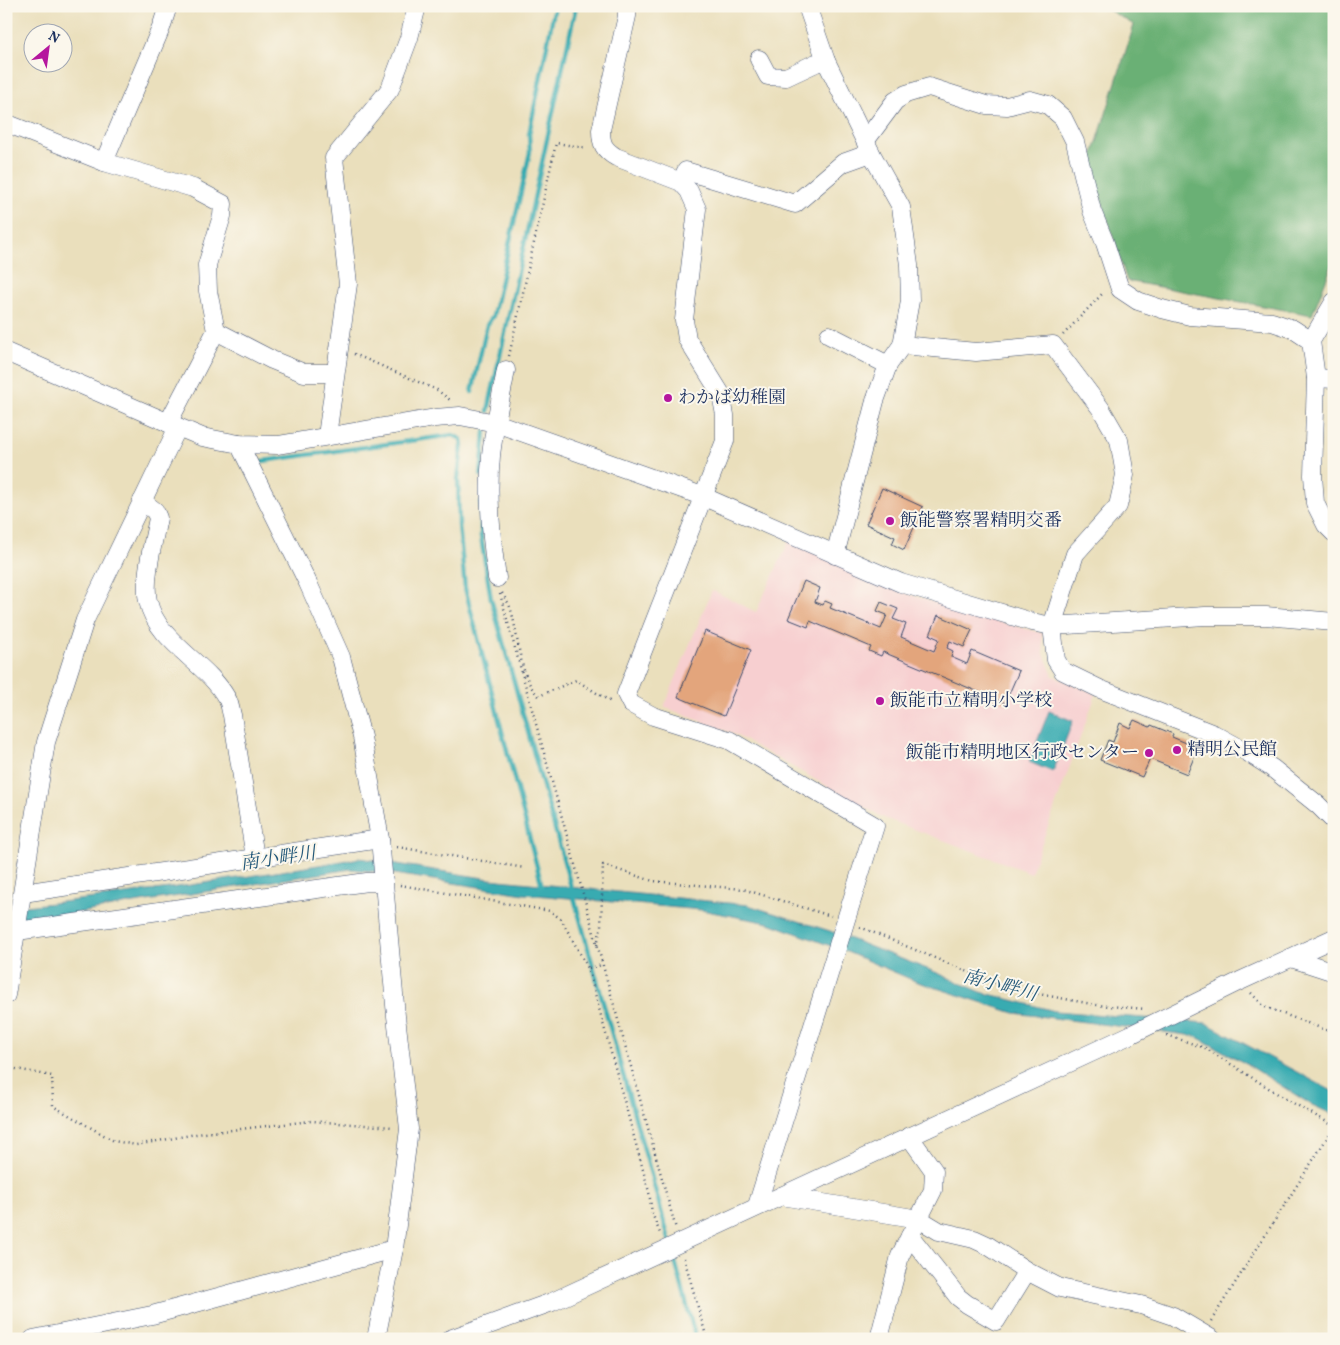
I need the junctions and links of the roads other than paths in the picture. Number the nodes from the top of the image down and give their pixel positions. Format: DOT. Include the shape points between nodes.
graph roads {
  1 [pos="168,6"];
  2 [pos="417,6"];
  3 [pos="627,6"];
  4 [pos="811,10"];
  5 [pos="759,59"];
  6 [pos="826,61"];
  7 [pos="6,123"];
  8 [pos="868,147"];
  9 [pos="104,162"];
  10 [pos="681,182"];
  11 [pos="1334,302"];
  12 [pos="216,331"];
  13 [pos="829,335"];
  14 [pos="1311,341"];
  15 [pos="902,345"];
  16 [pos="6,352"];
  17 [pos="888,365"];
  18 [pos="506,370"];
  19 [pos="335,374"];
  20 [pos="1316,378"];
  21 [pos="1334,379"];
  22 [pos="496,423"];
  23 [pos="173,425"];
  24 [pos="327,436"];
  25 [pos="239,444"];
  26 [pos="702,496"];
  27 [pos="142,501"];
  28 [pos="1334,532"];
  29 [pos="835,555"];
  30 [pos="498,583"];
  31 [pos="1334,622"];
  32 [pos="1052,626"];
  33 [pos="1334,821"];
  34 [pos="381,844"];
  35 [pos="254,857"];
  36 [pos="384,880"];
  37 [pos="22,896"];
  38 [pos="18,928"];
  39 [pos="1334,938"];
  40 [pos="1292,958"];
  41 [pos="1334,972"];
  42 [pos="6,995"];
  43 [pos="908,1136"];
  44 [pos="781,1196"];
  45 [pos="756,1206"];
  46 [pos="919,1219"];
  47 [pos="910,1236"];
  48 [pos="394,1249"];
  49 [pos="1027,1270"];
  50 [pos="1208,1336"];
  51 [pos="33,1339"];
  52 [pos="376,1339"];
  53 [pos="450,1339"];
  54 [pos="879,1339"];
  1 -- 9 [label="street"];
  2 -- 19 [label="street" via="390,89 334,158 348,284"];
  3 -- 10 [label="street" via="601,142 606,151 616,157"];
  4 -- 6 [label="street"];
  5 -- 6 [label="street" via="768,76 786,77"];
  6 -- 8 [label="street"];
  7 -- 9 [label="street"];
  8 -- 10 [label="street" via="843,163 795,204 686,171"];
  8 -- 14 [label="street" via="895,101 929,87 986,105 1007,106 1030,100 1048,106 1063,118 1075,142 1092,211 1120,289 1138,301 1162,309 1190,316 1272,322 1293,329"];
  8 -- 15 [label="street" via="901,207 910,301"];
  9 -- 12 [label="street" via="193,188 223,204 207,265 208,291"];
  10 -- 26 [label="street" via="697,208 684,320 687,339 722,394 725,415 725,442"];
  11 -- 14 [label="street"];
  12 -- 19 [label="street" via="304,373"];
  12 -- 23 [label="street"];
  13 -- 17 [label="street"];
  14 -- 20 [label="street"];
  15 -- 17 [label="street"];
  15 -- 32 [label="street" via="976,352 1054,345 1101,409 1119,440 1125,475 1118,506 1075,554"];
  16 -- 23 [label="street"];
  17 -- 29 [label="street" via="875,401"];
  18 -- 22 [label="street"];
  19 -- 24 [label="street"];
  20 -- 21 [label="street"];
  20 -- 28 [label="street" via="1315,503 1326,525"];
  22 -- 24 [label="street" via="460,416"];
  22 -- 26 [label="street"];
  22 -- 30 [label="street" via="491,458 490,512"];
  23 -- 25 [label="street" via="202,437"];
  23 -- 27 [label="street"];
  24 -- 25 [label="street" via="278,444"];
  25 -- 34 [label="street" via="341,657 362,737"];
  26 -- 29 [label="street"];
  26 -- 45 [label="street" via="626,694 631,704 654,716 729,740 874,826"];
  27 -- 35 [label="street" via="155,511 158,518 147,583 148,600 162,630 213,679 228,699"];
  27 -- 37 [label="street" via="84,620 46,742"];
  29 -- 32 [label="street" via="923,591"];
  31 -- 32 [label="street" via="1266,616 1205,616"];
  32 -- 33 [label="street" via="1056,660 1063,671 1214,734 1272,768"];
  34 -- 35 [label="street"];
  34 -- 36 [label="street"];
  35 -- 37 [label="street"];
  36 -- 38 [label="street"];
  36 -- 48 [label="street" via="409,1129"];
  37 -- 38 [label="street"];
  38 -- 42 [label="street"];
  39 -- 40 [label="street"];
  40 -- 41 [label="street"];
  40 -- 43 [label="street"];
  43 -- 44 [label="street"];
  43 -- 46 [label="street" via="934,1171 933,1190"];
  44 -- 45 [label="street"];
  44 -- 46 [label="street"];
  45 -- 53 [label="street" via="552,1302"];
  46 -- 47 [label="street"];
  46 -- 49 [label="street" via="939,1231 988,1245"];
  47 -- 49 [label="street" via="958,1297 996,1321"];
  47 -- 54 [label="street" via="900,1256"];
  48 -- 51 [label="street" via="152,1315"];
  48 -- 52 [label="street"];
  49 -- 50 [label="street" via="1060,1288 1141,1305 1173,1316"];
}
